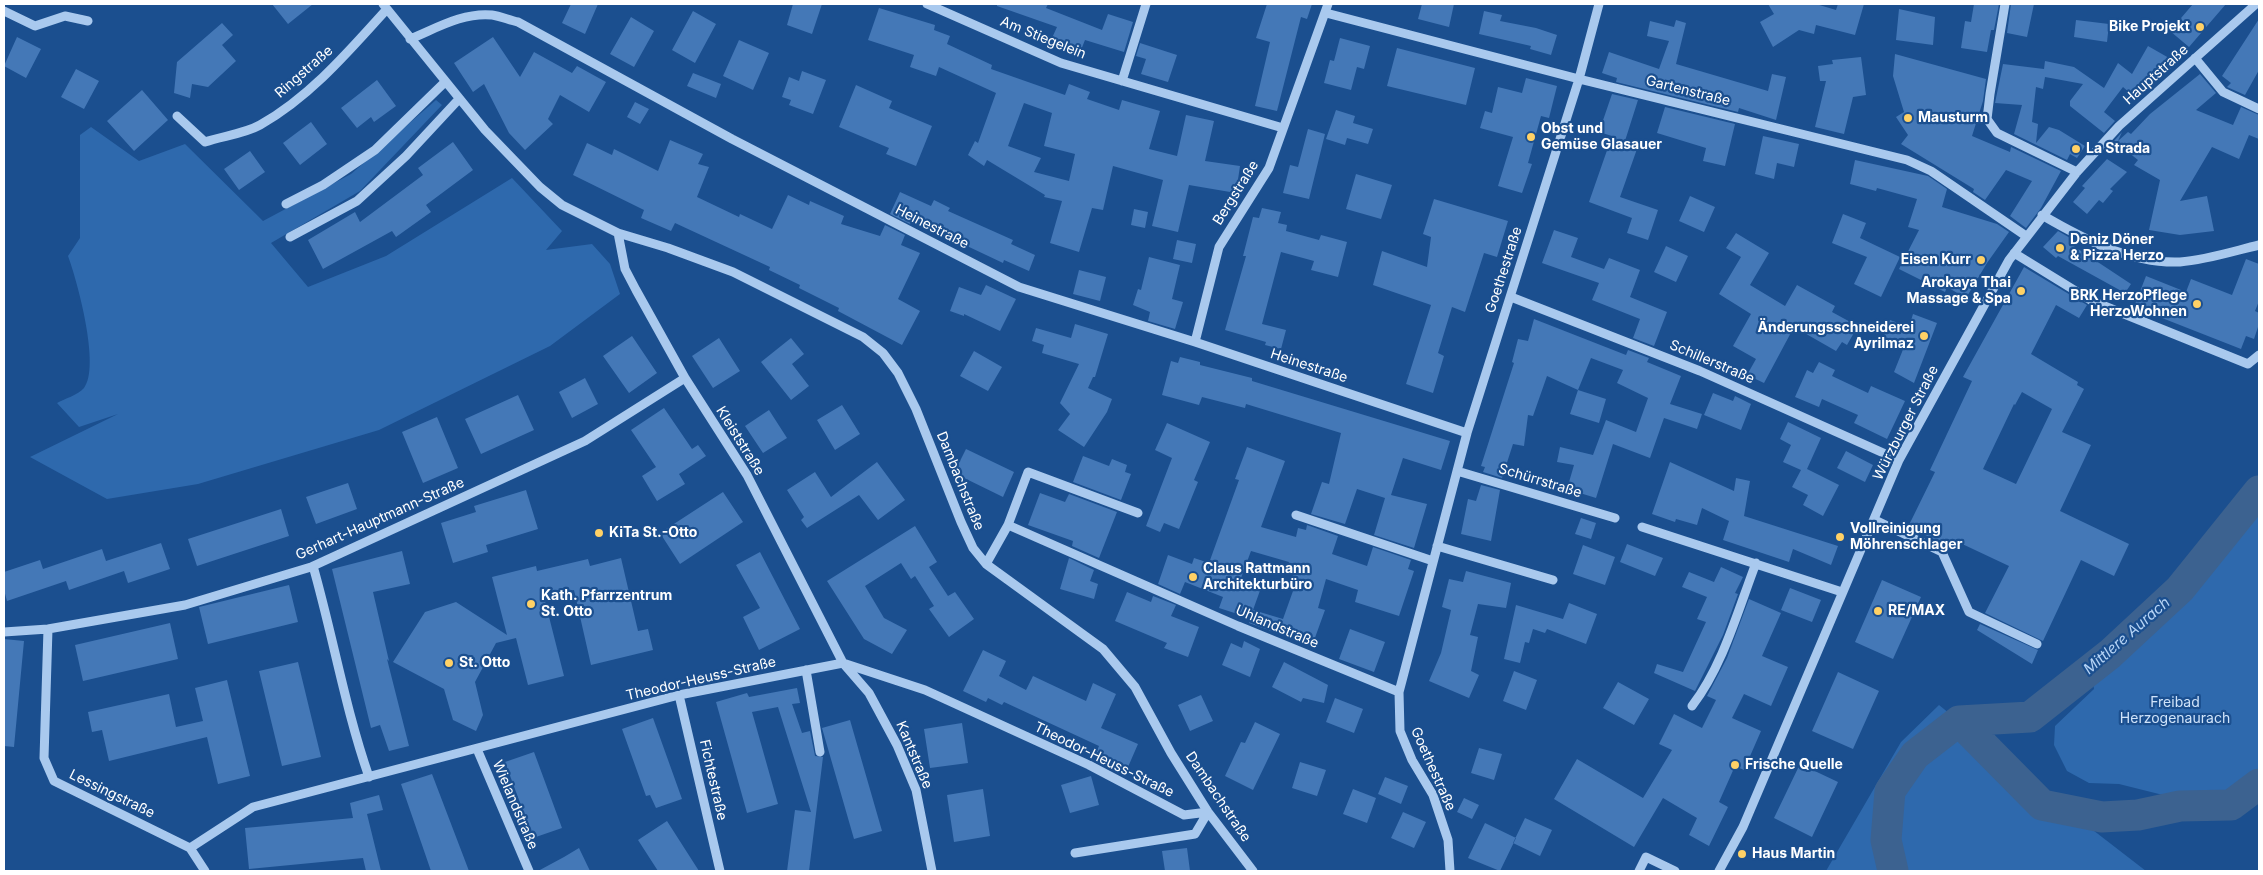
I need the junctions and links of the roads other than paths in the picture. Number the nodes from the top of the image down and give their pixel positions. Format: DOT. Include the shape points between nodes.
graph roads {
  1 [pos="927,4"];
  2 [pos="1146,4"];
  3 [pos="1599,4"];
  4 [pos="2006,4"];
  5 [pos="2256,4"];
  6 [pos="385,7"];
  7 [pos="1327,8"];
  8 [pos="4,11"];
  9 [pos="88,21"];
  10 [pos="410,39"];
  11 [pos="2195,58"];
  12 [pos="1578,79"];
  13 [pos="1122,81"];
  14 [pos="446,82"];
  15 [pos="459,99"];
  16 [pos="2259,109"];
  17 [pos="177,116"];
  18 [pos="2119,126"];
  19 [pos="1284,128"];
  20 [pos="2076,172"];
  21 [pos="286,204"];
  22 [pos="2042,215"];
  23 [pos="618,233"];
  24 [pos="2026,236"];
  25 [pos="290,237"];
  26 [pos="2259,245"];
  27 [pos="2014,253"];
  28 [pos="1511,296"];
  29 [pos="1195,342"];
  30 [pos="2259,355"];
  31 [pos="685,378"];
  32 [pos="1467,433"];
  33 [pos="1899,460"];
  34 [pos="1457,471"];
  35 [pos="1138,513"];
  36 [pos="1296,516"];
  37 [pos="1615,518"];
  38 [pos="1875,520"];
  39 [pos="1008,525"];
  40 [pos="1642,527"];
  41 [pos="1437,546"];
  42 [pos="1433,561"];
  43 [pos="1756,563"];
  44 [pos="986,564"];
  45 [pos="313,566"];
  46 [pos="1553,580"];
  47 [pos="1842,592"];
  48 [pos="48,629"];
  49 [pos="4,632"];
  50 [pos="2037,644"];
  51 [pos="843,662"];
  52 [pos="806,670"];
  53 [pos="1399,692"];
  54 [pos="679,696"];
  55 [pos="1692,706"];
  56 [pos="477,749"];
  57 [pos="820,752"];
  58 [pos="369,777"];
  59 [pos="1208,812"];
  60 [pos="190,848"];
  61 [pos="1075,853"];
  62 [pos="206,871"];
  63 [pos="529,871"];
  64 [pos="720,871"];
  65 [pos="932,871"];
  66 [pos="1253,871"];
  67 [pos="1450,871"];
  68 [pos="1639,871"];
  69 [pos="1675,871"];
  70 [pos="1719,871"];
  1 -- 13 [label="street, Am Stiegelein" via="1061,63"];
  2 -- 13 [label="street"];
  3 -- 12 [label="street, Goethestraße"];
  4 -- 20 [label="street" via="1987,119 1996,132"];
  5 -- 11 [label="street, Hauptstraße"];
  6 -- 10 [label="street, Ringstraße"];
  6 -- 17 [label="street, Ringstraße" via="338,62 297,99 258,126 204,142"];
  7 -- 12 [label="street, Gartenstraße"];
  7 -- 19 [label="street, Bergstraße"];
  8 -- 9 [label="street" via="35,26 65,16"];
  10 -- 14 [label="street, Ringstraße"];
  10 -- 29 [label="street, Heinestraße" via="475,15 492,15 518,22 732,139 1019,287"];
  11 -- 16 [label="street" via="2223,92"];
  11 -- 18 [label="street, Hauptstraße"];
  12 -- 24 [label="street, Gartenstraße" via="1907,160 1931,171"];
  12 -- 28 [label="street, Goethestraße"];
  13 -- 19 [label="street, Am Stiegelein"];
  14 -- 15 [label="street, Ringstraße"];
  14 -- 21 [label="street" via="374,150 323,185"];
  15 -- 23 [label="street, Ringstraße" via="540,187 562,205"];
  15 -- 25 [label="street" via="406,156 357,201"];
  18 -- 20 [label="street, Würzburger Straße"];
  19 -- 29 [label="street, Bergstraße" via="1269,168 1219,247"];
  20 -- 22 [label="street, Würzburger Straße"];
  22 -- 24 [label="street, Würzburger Straße"];
  22 -- 26 [label="street" via="2078,236 2146,260 2180,262"];
  23 -- 31 [label="street, Kleiststraße" via="625,269"];
  23 -- 44 [label="street, Dambachstraße" via="733,272 863,337 883,353 898,373 916,409 960,522 973,548"];
  24 -- 27 [label="street, Würzburger Straße"];
  27 -- 30 [label="street" via="2092,301 2142,322 2248,364"];
  27 -- 33 [label="street, Würzburger Straße"];
  28 -- 32 [label="street, Goethestraße"];
  28 -- 33 [label="street, Schillerstraße" via="1700,371"];
  29 -- 32 [label="street, Heinestraße"];
  31 -- 45 [label="street, Gerhart-Hauptmann-Straße" via="585,441"];
  31 -- 51 [label="street, Kleiststraße" via="747,475"];
  32 -- 34 [label="street, Goethestraße"];
  33 -- 38 [label="street, Würzburger Straße"];
  34 -- 37 [label="street, Schürrstraße"];
  34 -- 41 [label="street, Goethestraße"];
  35 -- 39 [label="street" via="1028,472"];
  36 -- 42 [label="street"];
  38 -- 47 [label="street, Würzburger Straße"];
  38 -- 50 [label="street" via="1942,552 1969,612"];
  39 -- 44 [label="street"];
  39 -- 53 [label="street, Uhlandstraße" via="1238,626"];
  40 -- 43 [label="street"];
  41 -- 42 [label="street, Goethestraße"];
  41 -- 46 [label="street"];
  42 -- 53 [label="street, Goethestraße"];
  43 -- 47 [label="street"];
  43 -- 55 [label="street" via="1721,652"];
  44 -- 59 [label="street, Dambachstraße" via="1102,649 1136,688"];
  45 -- 48 [label="street, Gerhart-Hauptmann-Straße" via="185,605"];
  45 -- 58 [label="street" via="356,740"];
  47 -- 70 [label="street, Würzburger Straße" via="1743,827"];
  48 -- 49 [label="street, Gerhart-Hauptmann-Straße"];
  48 -- 60 [label="street, Lessingstraße" via="44,758 54,781"];
  51 -- 52 [label="street, Theodor-Heuss-Straße"];
  51 -- 59 [label="street, Theodor-Heuss-Straße" via="925,690 1089,765 1184,815"];
  51 -- 65 [label="street, Kantstraße" via="869,693 901,754 916,790"];
  52 -- 54 [label="street, Theodor-Heuss-Straße"];
  52 -- 57 [label="street"];
  53 -- 67 [label="street, Goethestraße" via="1400,731 1412,760 1433,795 1448,840"];
  54 -- 56 [label="street, Theodor-Heuss-Straße"];
  54 -- 64 [label="street, Fichtestraße"];
  56 -- 58 [label="street, Theodor-Heuss-Straße"];
  56 -- 63 [label="street, Wielandstraße"];
  58 -- 60 [label="street, Theodor-Heuss-Straße" via="253,807"];
  59 -- 61 [label="street" via="1195,834"];
  59 -- 66 [label="street, Dambachstraße"];
  60 -- 62 [label="street, Lessingstraße"];
  68 -- 69 [label="street" via="1646,857"];
}
